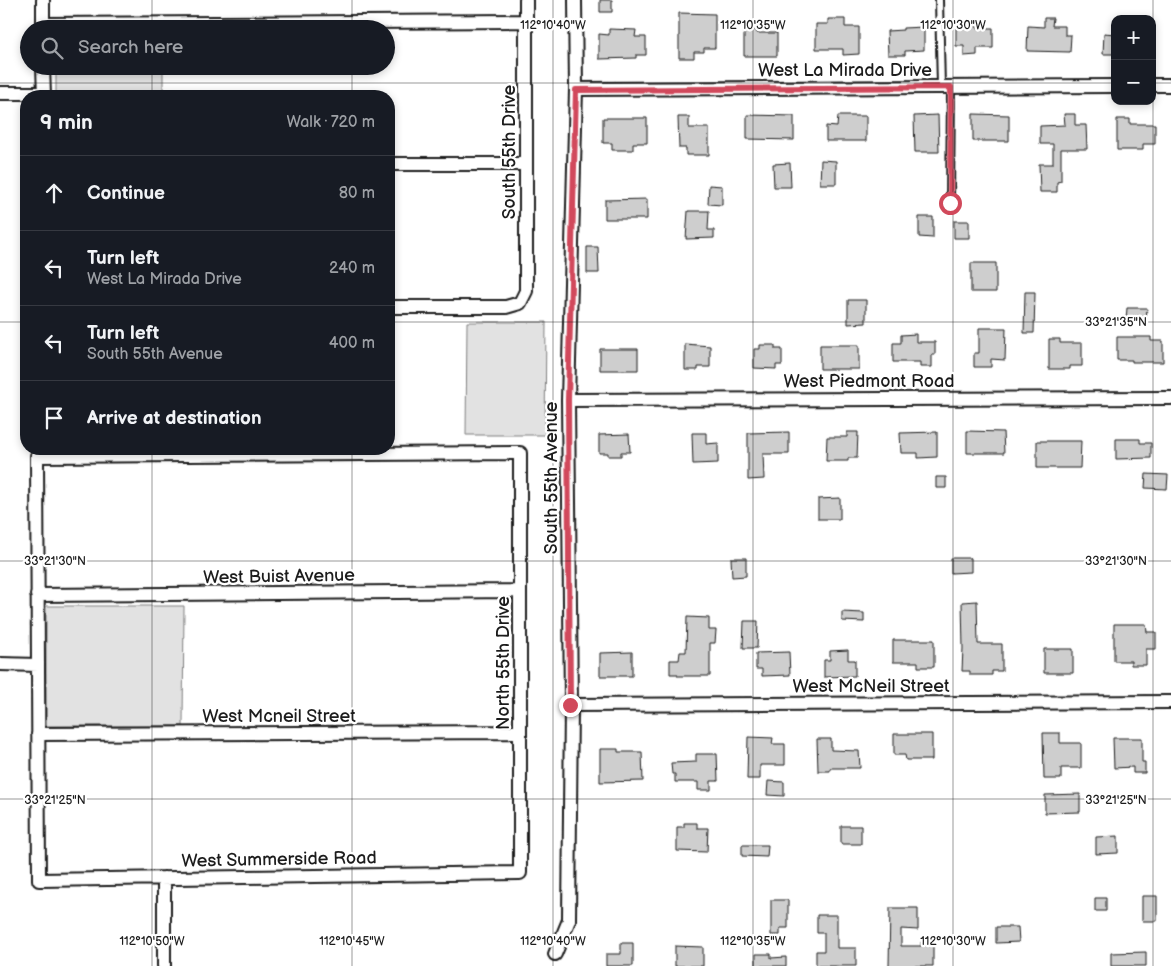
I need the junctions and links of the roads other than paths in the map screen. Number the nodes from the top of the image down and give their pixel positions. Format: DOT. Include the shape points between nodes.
graph roads {
  1 [pos="43,0"];
  2 [pos="526,0"];
  3 [pos="576,0"];
  4 [pos="939,0"];
  5 [pos="43,20"];
  6 [pos="526,21"];
  7 [pos="395,22"];
  8 [pos="44,75"];
  9 [pos="1156,85"];
  10 [pos="1171,85"];
  11 [pos="1111,86"];
  12 [pos="946,87"];
  13 [pos="44,90"];
  14 [pos="576,90"];
  15 [pos="0,93"];
  16 [pos="20,94"];
  17 [pos="395,164"];
  18 [pos="526,164"];
  19 [pos="950,203"];
  20 [pos="395,307"];
  21 [pos="1171,398"];
  22 [pos="568,400"];
  23 [pos="395,453"];
  24 [pos="66,455"];
  25 [pos="520,591"];
  26 [pos="37,596"];
  27 [pos="0,664"];
  28 [pos="38,664"];
  29 [pos="1171,702"];
  30 [pos="570,705"];
  31 [pos="520,732"];
  32 [pos="38,734"];
  33 [pos="520,872"];
  34 [pos="164,878"];
  35 [pos="555,954"];
  36 [pos="164,966"];
  1 -- 5 [label="street"];
  2 -- 6 [label="street, South 55th Drive"];
  3 -- 14 [label="street, South 55th Avenue"];
  4 -- 12 [label="lane"];
  6 -- 7 [label="street"];
  6 -- 18 [label="street, South 55th Drive"];
  8 -- 13 [label="street"];
  9 -- 10 [label="street"];
  11 -- 12 [label="street, West La Mirada Drive"];
  12 -- 14 [label="street, West La Mirada Drive"];
  12 -- 19 [label="lane"];
  14 -- 22 [label="street, South 55th Avenue"];
  15 -- 16 [label="street"];
  17 -- 18 [label="street"];
  18 -- 20 [label="street, South 55th Drive" via="526,291 520,303 506,307"];
  21 -- 22 [label="street, West Piedmont Road"];
  22 -- 30 [label="street, South 55th Avenue"];
  23 -- 25 [label="street, North 55th Drive" via="520,453"];
  24 -- 26 [label="street" via="37,456"];
  25 -- 26 [label="street, West Buist Avenue"];
  25 -- 31 [label="street, North 55th Drive"];
  26 -- 28 [label="street"];
  27 -- 28 [label="street"];
  28 -- 32 [label="street"];
  29 -- 30 [label="street, West McNeil Street"];
  30 -- 35 [label="street, South 55th Avenue" via="569,920"];
  31 -- 32 [label="street, West Mcneil Street"];
  31 -- 33 [label="street, North 55th Drive"];
  32 -- 34 [label="street, West Summerside Road" via="39,880"];
  33 -- 34 [label="street, West Summerside Road"];
  34 -- 36 [label="street"];
}
